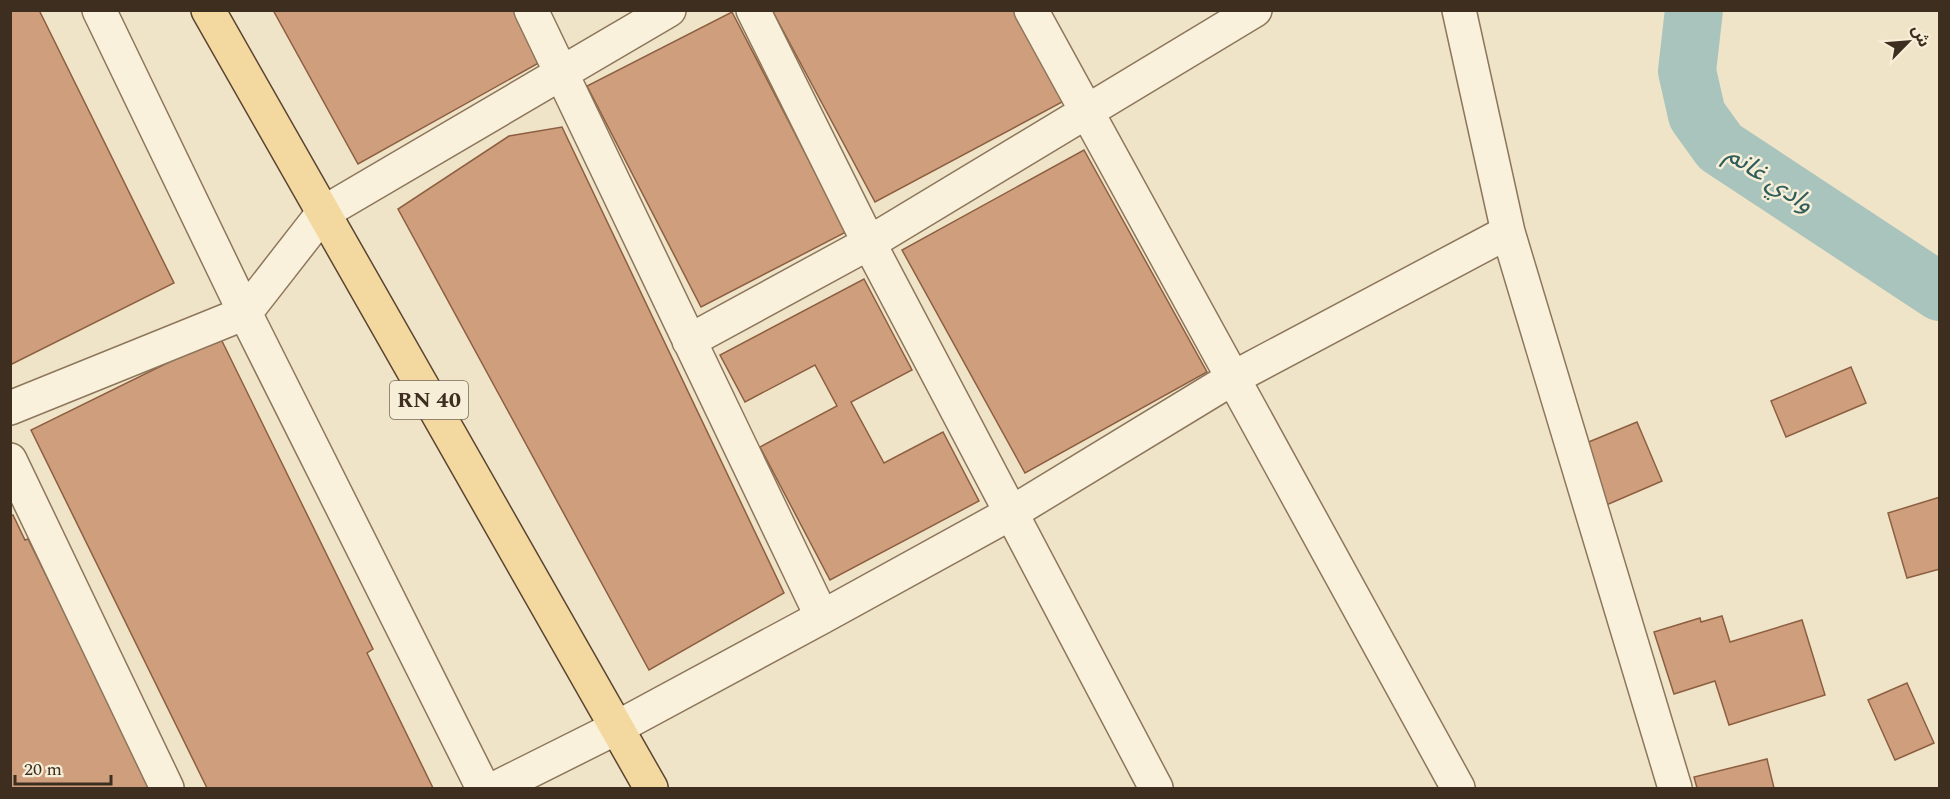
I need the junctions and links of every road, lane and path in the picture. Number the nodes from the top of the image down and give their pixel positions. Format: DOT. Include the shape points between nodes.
graph roads {
  1 [pos="99,10"];
  2 [pos="208,10"];
  3 [pos="531,10"];
  4 [pos="669,10"];
  5 [pos="753,10"];
  6 [pos="1031,10"];
  7 [pos="1255,10"];
  8 [pos="1459,10"];
  9 [pos="561,75"];
  10 [pos="1086,110"];
  11 [pos="323,213"];
  12 [pos="1508,232"];
  13 [pos="869,243"];
  14 [pos="245,313"];
  15 [pos="689,341"];
  16 [pos="1233,378"];
  17 [pos="10,408"];
  18 [pos="10,460"];
  19 [pos="1011,513"];
  20 [pos="822,617"];
  21 [pos="618,727"];
  22 [pos="167,789"];
  23 [pos="483,789"];
  24 [pos="496,789"];
  25 [pos="651,789"];
  26 [pos="1156,789"];
  27 [pos="1458,789"];
  28 [pos="1675,789"];
  1 -- 14 [label="street"];
  2 -- 11 [label="main road, RN 40"];
  3 -- 9 [label="street"];
  4 -- 9 [label="street"];
  5 -- 13 [label="street"];
  6 -- 10 [label="street"];
  7 -- 10 [label="street"];
  8 -- 12 [label="street"];
  9 -- 11 [label="street"];
  9 -- 15 [label="street"];
  10 -- 13 [label="street"];
  10 -- 16 [label="street"];
  11 -- 14 [label="street"];
  11 -- 21 [label="main road, RN 40"];
  12 -- 16 [label="street"];
  12 -- 28 [label="street"];
  13 -- 15 [label="street"];
  13 -- 19 [label="street"];
  14 -- 17 [label="street"];
  14 -- 23 [label="street"];
  15 -- 20 [label="street"];
  16 -- 19 [label="street"];
  16 -- 27 [label="street"];
  18 -- 22 [label="street"];
  19 -- 20 [label="street"];
  19 -- 26 [label="street"];
  20 -- 21 [label="street"];
  21 -- 24 [label="street"];
  21 -- 25 [label="main road, RN 40"];
}
